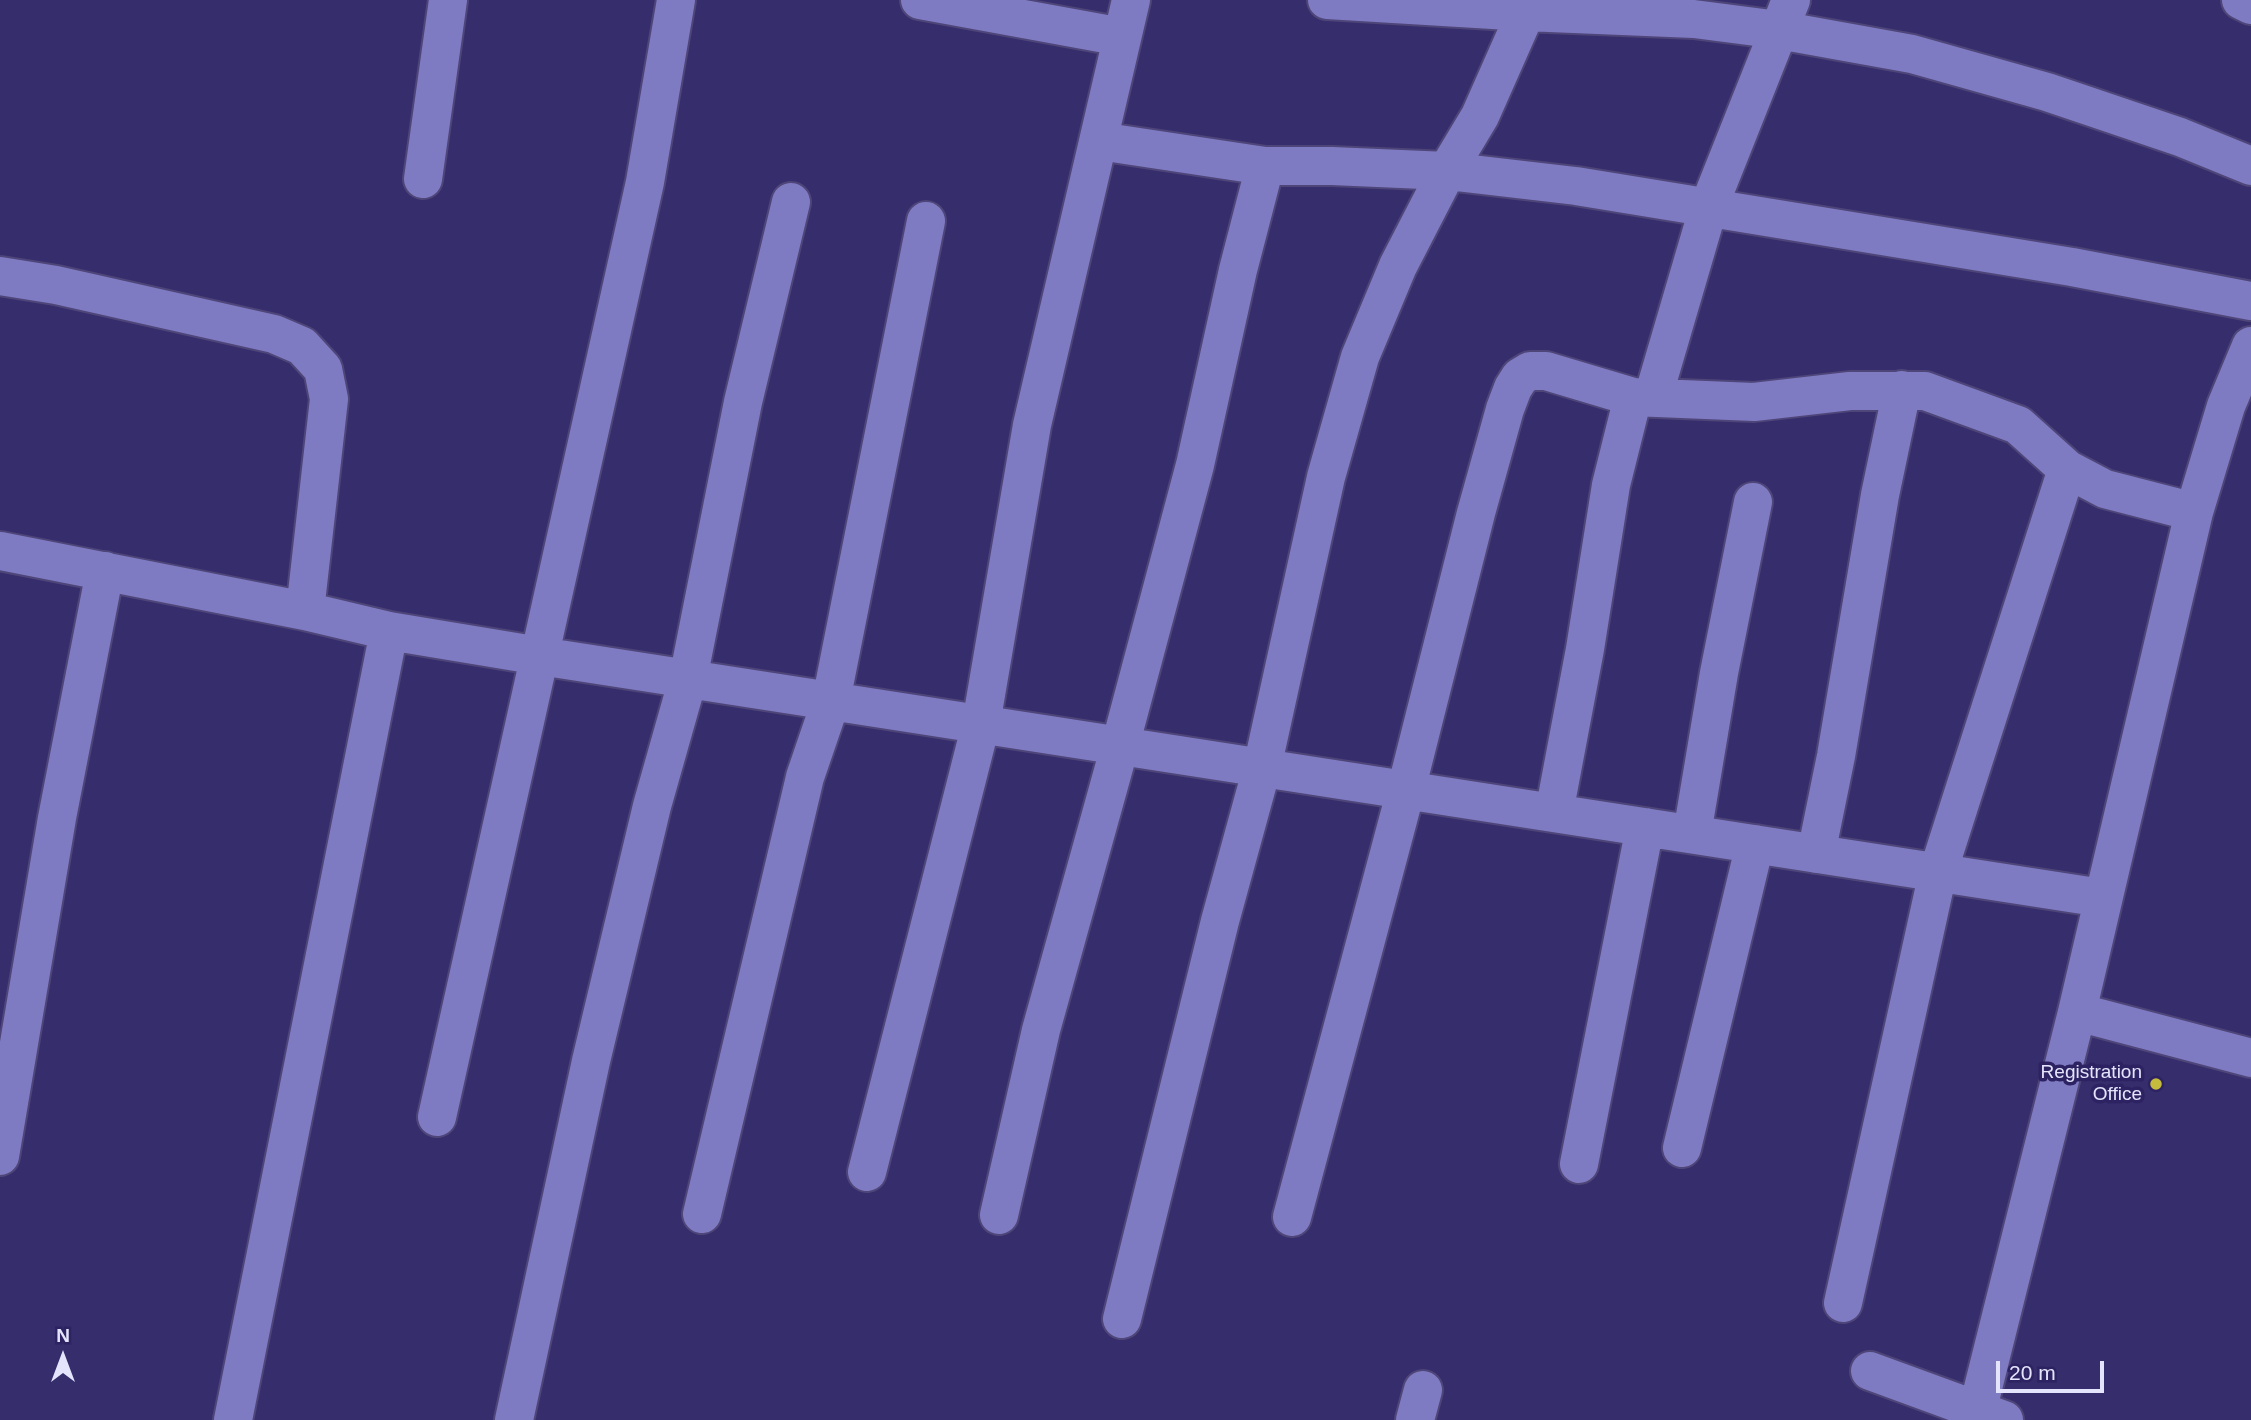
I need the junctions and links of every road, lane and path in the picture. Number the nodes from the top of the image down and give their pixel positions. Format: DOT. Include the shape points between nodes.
graph roads {
  1 [pos="448,0"];
  2 [pos="676,0"];
  3 [pos="920,0"];
  4 [pos="1131,0"];
  5 [pos="1327,0"];
  6 [pos="2241,0"];
  7 [pos="2251,5"];
  8 [pos="1527,6"];
  9 [pos="1785,15"];
  10 [pos="1122,37"];
  11 [pos="1099,141"];
  12 [pos="1265,166"];
  13 [pos="2251,166"];
  14 [pos="1447,172"];
  15 [pos="423,179"];
  16 [pos="791,202"];
  17 [pos="1709,206"];
  18 [pos="926,221"];
  19 [pos="0,276"];
  20 [pos="2251,301"];
  21 [pos="2251,346"];
  22 [pos="1902,390"];
  23 [pos="1643,397"];
  24 [pos="2067,469"];
  25 [pos="1753,502"];
  26 [pos="2194,512"];
  27 [pos="0,551"];
  28 [pos="105,571"];
  29 [pos="305,611"];
  30 [pos="389,631"];
  31 [pos="540,656"];
  32 [pos="688,679"];
  33 [pos="831,701"];
  34 [pos="981,724"];
  35 [pos="1120,746"];
  36 [pos="1262,768"];
  37 [pos="1406,790"];
  38 [pos="1554,813"];
  39 [pos="1645,827"];
  40 [pos="1692,834"];
  41 [pos="1755,844"];
  42 [pos="1816,854"];
  43 [pos="1938,872"];
  44 [pos="2102,898"];
  45 [pos="2077,1012"];
  46 [pos="2251,1058"];
  47 [pos="436,1117"];
  48 [pos="1682,1147"];
  49 [pos="0,1156"];
  50 [pos="1579,1164"];
  51 [pos="867,1172"];
  52 [pos="702,1214"];
  53 [pos="999,1215"];
  54 [pos="1292,1217"];
  55 [pos="1843,1303"];
  56 [pos="1122,1319"];
  57 [pos="1870,1371"];
  58 [pos="1986,1416"];
  59 [pos="233,1420"];
  60 [pos="514,1420"];
  1 -- 15 [label="street"];
  2 -- 31 [label="street" via="645,182"];
  3 -- 10 [label="street"];
  4 -- 10 [label="street"];
  5 -- 8 [label="street"];
  6 -- 7 [label="street"];
  8 -- 9 [label="street" via="1694,19"];
  8 -- 14 [label="street" via="1480,116"];
  9 -- 13 [label="street" via="2047,92"];
  9 -- 17 [label="street"];
  10 -- 11 [label="street"];
  11 -- 12 [label="street"];
  11 -- 34 [label="street" via="1032,425"];
  12 -- 14 [label="street"];
  12 -- 35 [label="street" via="1195,465"];
  14 -- 17 [label="street"];
  14 -- 36 [label="street" via="1398,266 1360,357 1326,477"];
  16 -- 32 [label="street" via="743,402"];
  17 -- 20 [label="street"];
  17 -- 23 [label="street"];
  18 -- 33 [label="street"];
  19 -- 29 [label="street" via="274,334 302,346 323,369 329,399"];
  21 -- 26 [label="street" via="2226,406"];
  22 -- 23 [label="street" via="1754,402"];
  22 -- 24 [label="street" via="1925,391 2018,425"];
  22 -- 42 [label="street"];
  23 -- 37 [label="street" via="1546,371 1530,371 1513,388 1476,513"];
  23 -- 38 [label="street" via="1611,485"];
  24 -- 26 [label="street" via="2105,489"];
  24 -- 43 [label="street"];
  25 -- 40 [label="street"];
  26 -- 44 [label="street"];
  27 -- 28 [label="street"];
  28 -- 29 [label="street"];
  28 -- 49 [label="street" via="57,818"];
  29 -- 30 [label="street"];
  30 -- 31 [label="street"];
  30 -- 59 [label="street"];
  31 -- 32 [label="street"];
  31 -- 47 [label="street"];
  32 -- 33 [label="street"];
  32 -- 60 [label="street" via="652,806 594,1048"];
  33 -- 34 [label="street"];
  33 -- 52 [label="street" via="806,777"];
  34 -- 35 [label="street"];
  34 -- 51 [label="street"];
  35 -- 36 [label="street"];
  35 -- 53 [label="street" via="1041,1030"];
  36 -- 37 [label="street"];
  36 -- 56 [label="street"];
  37 -- 38 [label="street"];
  37 -- 54 [label="street"];
  38 -- 39 [label="street"];
  39 -- 40 [label="street"];
  39 -- 50 [label="street"];
  40 -- 41 [label="street"];
  41 -- 42 [label="street"];
  41 -- 48 [label="street"];
  42 -- 43 [label="street"];
  43 -- 44 [label="street"];
  43 -- 55 [label="street"];
  44 -- 45 [label="street"];
  45 -- 46 [label="street"];
  45 -- 58 [label="street"];
  57 -- 58 [label="street"];
}
